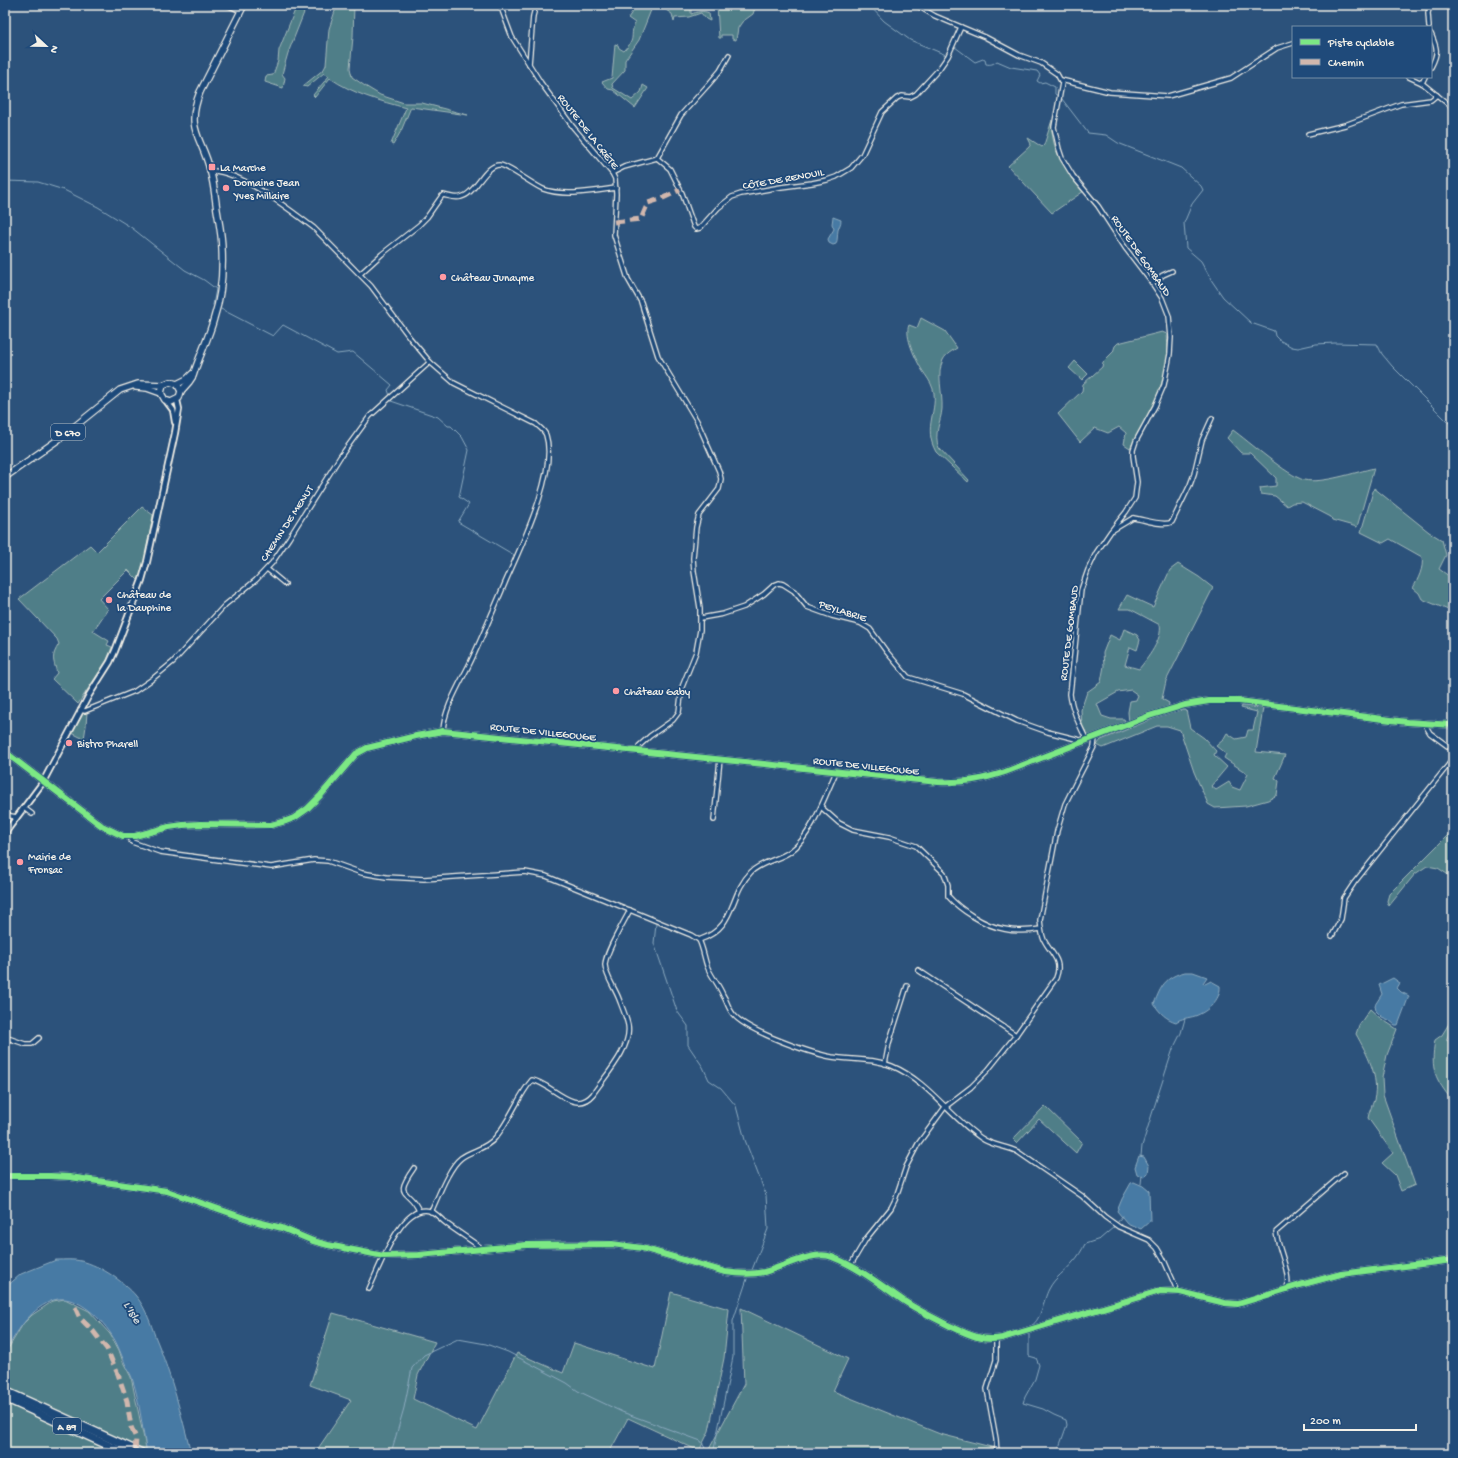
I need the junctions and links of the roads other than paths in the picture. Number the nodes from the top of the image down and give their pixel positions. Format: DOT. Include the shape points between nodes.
graph roads {
  1 [pos="227,5"];
  2 [pos="244,5"];
  3 [pos="500,5"];
  4 [pos="536,5"];
  5 [pos="916,5"];
  6 [pos="1430,5"];
  7 [pos="241,11"];
  8 [pos="1429,26"];
  9 [pos="961,27"];
  10 [pos="1432,37"];
  11 [pos="1292,43"];
  12 [pos="729,55"];
  13 [pos="530,64"];
  14 [pos="1432,65"];
  15 [pos="1411,78"];
  16 [pos="1424,78"];
  17 [pos="1061,80"];
  18 [pos="1422,83"];
  19 [pos="1437,95"];
  20 [pos="1453,108"];
  21 [pos="1308,134"];
  22 [pos="657,158"];
  23 [pos="210,171"];
  24 [pos="612,173"];
  25 [pos="616,188"];
  26 [pos="1172,271"];
  27 [pos="360,274"];
  28 [pos="1152,283"];
  29 [pos="430,362"];
  30 [pos="195,371"];
  31 [pos="177,384"];
  32 [pos="163,385"];
  33 [pos="130,387"];
  34 [pos="181,391"];
  35 [pos="161,393"];
  36 [pos="177,400"];
  37 [pos="167,402"];
  38 [pos="1212,418"];
  39 [pos="176,425"];
  40 [pos="5,477"];
  41 [pos="1126,512"];
  42 [pos="1133,518"];
  43 [pos="1111,531"];
  44 [pos="266,569"];
  45 [pos="285,584"];
  46 [pos="701,618"];
  47 [pos="80,710"];
  48 [pos="1424,723"];
  49 [pos="1453,725"];
  50 [pos="443,731"];
  51 [pos="1095,738"];
  52 [pos="1085,742"];
  53 [pos="1453,750"];
  54 [pos="637,751"];
  55 [pos="5,752"];
  56 [pos="720,759"];
  57 [pos="1453,759"];
  58 [pos="836,772"];
  59 [pos="44,782"];
  60 [pos="820,807"];
  61 [pos="24,808"];
  62 [pos="32,814"];
  63 [pos="5,815"];
  64 [pos="17,817"];
  65 [pos="714,820"];
  66 [pos="5,833"];
  67 [pos="127,836"];
  68 [pos="630,910"];
  69 [pos="1041,929"];
  70 [pos="1332,936"];
  71 [pos="699,940"];
  72 [pos="918,970"];
  73 [pos="907,986"];
  74 [pos="1016,1034"];
  75 [pos="5,1037"];
  76 [pos="39,1038"];
  77 [pos="885,1064"];
  78 [pos="945,1107"];
  79 [pos="414,1168"];
  80 [pos="1344,1173"];
  81 [pos="5,1176"];
  82 [pos="420,1211"];
  83 [pos="431,1212"];
  84 [pos="481,1249"];
  85 [pos="384,1256"];
  86 [pos="1453,1260"];
  87 [pos="850,1266"];
  88 [pos="369,1289"];
  89 [pos="1287,1289"];
  90 [pos="1178,1292"];
  91 [pos="996,1339"];
  92 [pos="5,1390"];
  93 [pos="9,1397"];
  94 [pos="125,1453"];
  95 [pos="142,1453"];
  96 [pos="997,1453"];
  1 -- 7 [label="street"];
  2 -- 7 [label="main road"];
  3 -- 13 [label="street, ROUTE DE LA CRÊTE" via="512,36"];
  4 -- 13 [label="street"];
  5 -- 9 [label="street"];
  6 -- 8 [label="street"];
  7 -- 23 [label="main road" via="195,103 194,128"];
  9 -- 17 [label="street" via="1050,68"];
  9 -- 22 [label="street, CÔTE DE RENOUIL" via="951,52 939,69 916,94 910,97 902,96 887,107 856,164 836,177 732,197 696,229 670,169"];
  10 -- 14 [label="street" via="1437,50"];
  11 -- 17 [label="street" via="1278,48 1231,78 1168,96 1110,92"];
  12 -- 22 [label="street" via="708,86 681,115"];
  13 -- 24 [label="street, ROUTE DE LA CRÊTE" via="572,127"];
  15 -- 18 [label="street"];
  16 -- 18 [label="street"];
  17 -- 28 [label="street, ROUTE DE GOMBAUD" via="1054,127 1062,158"];
  18 -- 19 [label="street"];
  19 -- 20 [label="street"];
  19 -- 21 [label="street" via="1431,100 1402,104 1345,125"];
  22 -- 24 [label="street"];
  23 -- 27 [label="street" via="234,177 274,199 314,228"];
  23 -- 30 [label="main road" via="220,230 222,266 214,319"];
  24 -- 25 [label="street, ROUTE DE LA CRÊTE"];
  25 -- 27 [label="street" via="563,193 552,191 534,185 503,166 496,166 488,171 468,194 454,198 443,195 419,225"];
  25 -- 46 [label="street, ROUTE DE LA CRÊTE" via="614,235 618,251 641,302 658,356 692,413 716,462 721,479 720,490 699,515 696,527 693,558"];
  26 -- 28 [label="street"];
  27 -- 29 [label="street"];
  28 -- 41 [label="street, ROUTE DE GOMBAUD" via="1162,298 1169,316 1170,354 1160,395 1133,450 1136,491 1135,498"];
  29 -- 44 [label="street, CHEMIN DE MENUT" via="370,416 340,457 290,538"];
  29 -- 50 [label="street" via="454,383 536,424 545,433 548,443 544,480 533,520 448,708 443,721"];
  30 -- 31 [label="main road"];
  30 -- 34 [label="main road" via="190,382"];
  31 -- 32 [label="main road" via="170,382"];
  31 -- 34 [label="main road"];
  32 -- 33 [label="main road, D 670" via="138,384"];
  32 -- 35 [label="main road"];
  33 -- 35 [label="main road" via="147,388"];
  33 -- 40 [label="main road, D 670" via="120,390 59,439"];
  34 -- 36 [label="main road"];
  35 -- 37 [label="main road"];
  36 -- 37 [label="main road"];
  36 -- 39 [label="street"];
  37 -- 39 [label="street" via="173,410"];
  38 -- 42 [label="street" via="1202,442 1190,486 1172,522 1161,524"];
  39 -- 47 [label="street" via="142,580 110,662"];
  41 -- 42 [label="street"];
  41 -- 43 [label="street, ROUTE DE GOMBAUD"];
  42 -- 43 [label="street"];
  43 -- 52 [label="street, ROUTE DE GOMBAUD" via="1088,570 1079,605 1070,694 1071,704"];
  44 -- 45 [label="street"];
  44 -- 47 [label="street, CHEMIN DE MENUT" via="225,606 173,662 151,680 126,695 85,711"];
  46 -- 52 [label="street, PEYLABRIE" via="744,607 774,585 781,583 794,591 807,607 860,623 870,629 908,677 963,694 1017,721"];
  46 -- 54 [label="street, ROUTE DE LA CRÊTE" via="696,652 682,687 679,712 673,720 639,746"];
  47 -- 59 [label="street"];
  48 -- 49 [label="street, ROUTE DE VILLEGOUGE"];
  48 -- 51 [label="street, ROUTE DE VILLEGOUGE" via="1239,701 1209,701 1149,716"];
  48 -- 53 [label="street" via="1430,733"];
  50 -- 54 [label="street, ROUTE DE VILLEGOUGE"];
  50 -- 67 [label="street, ROUTE DE VILLEGOUGE" via="361,750 307,809 286,822 271,825 183,825"];
  51 -- 52 [label="street, ROUTE DE VILLEGOUGE"];
  51 -- 69 [label="street" via="1094,747 1065,804 1057,831 1040,920"];
  52 -- 58 [label="street, ROUTE DE VILLEGOUGE" via="971,782 938,782"];
  54 -- 56 [label="street, ROUTE DE VILLEGOUGE"];
  55 -- 59 [label="street, ROUTE DE VILLEGOUGE"];
  56 -- 58 [label="street, ROUTE DE VILLEGOUGE"];
  56 -- 65 [label="street"];
  57 -- 70 [label="street" via="1354,883 1344,898 1341,919"];
  58 -- 60 [label="street"];
  59 -- 61 [label="street"];
  59 -- 67 [label="street, ROUTE DE VILLEGOUGE" via="102,826 116,834"];
  60 -- 69 [label="street" via="852,830 889,837 916,846 944,873 948,896 956,905 985,923 1003,929"];
  60 -- 71 [label="street" via="797,846 751,872 724,923 712,934"];
  61 -- 62 [label="street"];
  61 -- 64 [label="street"];
  63 -- 64 [label="street"];
  64 -- 66 [label="street"];
  67 -- 68 [label="street" via="132,842 160,852 271,867 314,860 328,861 364,873 424,879 525,872 546,876"];
  68 -- 71 [label="street" via="691,934"];
  68 -- 83 [label="street" via="607,954 605,964 628,1026 628,1039 624,1049 593,1094 583,1102 570,1100 532,1080 494,1139 483,1148 471,1151 453,1167"];
  69 -- 74 [label="street" via="1058,962 1058,972 1053,984"];
  71 -- 77 [label="street" via="707,966 728,1008 739,1021 814,1052 831,1057"];
  72 -- 74 [label="street"];
  73 -- 77 [label="street"];
  74 -- 78 [label="street" via="979,1080"];
  75 -- 76 [label="street" via="26,1044 32,1044"];
  77 -- 78 [label="street" via="920,1083"];
  78 -- 87 [label="street" via="911,1156 891,1208 866,1239"];
  78 -- 90 [label="street" via="987,1142 1018,1152 1082,1196 1105,1217 1149,1240 1163,1258"];
  79 -- 82 [label="street" via="406,1178 403,1188"];
  80 -- 89 [label="street" via="1276,1232 1287,1276"];
  81 -- 85 [label="street" via="70,1177 167,1191 250,1220 282,1228 314,1241"];
  82 -- 83 [label="street"];
  82 -- 85 [label="street" via="407,1218 400,1226"];
  83 -- 84 [label="street"];
  84 -- 85 [label="street"];
  84 -- 87 [label="street" via="526,1245 612,1244 642,1248 739,1274 764,1272 824,1255"];
  85 -- 88 [label="street"];
  86 -- 89 [label="street" via="1341,1274"];
  87 -- 91 [label="street" via="922,1312 971,1336"];
  89 -- 90 [label="street" via="1233,1304"];
  90 -- 91 [label="street" via="1152,1293 1095,1312"];
  91 -- 96 [label="street" via="996,1360 987,1390"];
  92 -- 93 [label="highway, A 89"];
  93 -- 94 [label="highway, A 89"];
  93 -- 95 [label="highway, A 89"];
}
